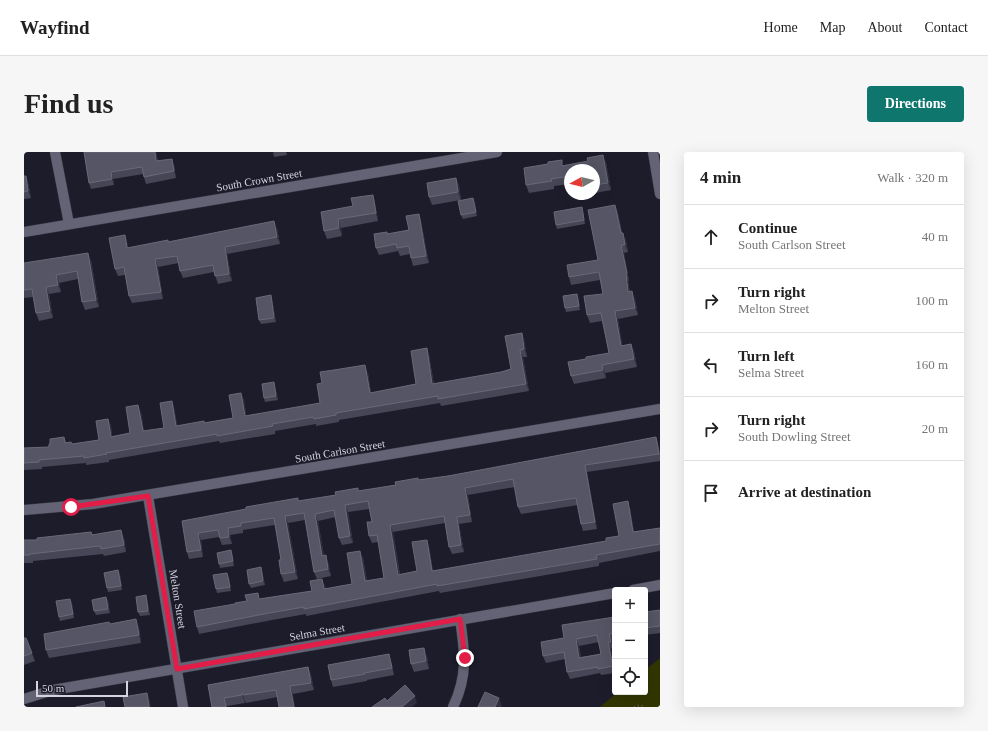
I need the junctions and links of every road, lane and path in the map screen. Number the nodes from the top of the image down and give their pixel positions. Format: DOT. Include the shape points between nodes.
graph roads {
  1 [pos="55,152"];
  2 [pos="497,152"];
  3 [pos="653,152"];
  4 [pos="660,194"];
  5 [pos="69,224"];
  6 [pos="24,232"];
  7 [pos="660,409"];
  8 [pos="148,496"];
  9 [pos="24,510"];
  10 [pos="660,585"];
  11 [pos="648,587"];
  12 [pos="612,594"];
  13 [pos="460,619"];
  14 [pos="177,669"];
  15 [pos="24,699"];
  16 [pos="183,707"];
  17 [pos="453,707"];
  18 [pos="634,707"];
  19 [pos="645,707"];
  1 -- 5 [label="street"];
  2 -- 5 [label="street, South Crown Street"];
  3 -- 4 [label="street"];
  5 -- 6 [label="street, South Crown Street"];
  7 -- 8 [label="street, South Carlson Street"];
  8 -- 9 [label="street, South Carlson Street"];
  8 -- 14 [label="street, Melton Street"];
  10 -- 11 [label="street"];
  12 -- 13 [label="street, Selma Street"];
  13 -- 14 [label="street, Selma Street"];
  13 -- 17 [label="street" via="464,670 459,695"];
  14 -- 15 [label="street, Selma Street" via="53,690"];
  14 -- 16 [label="street, Melton Street"];
  18 -- 19 [label="path"];
}
